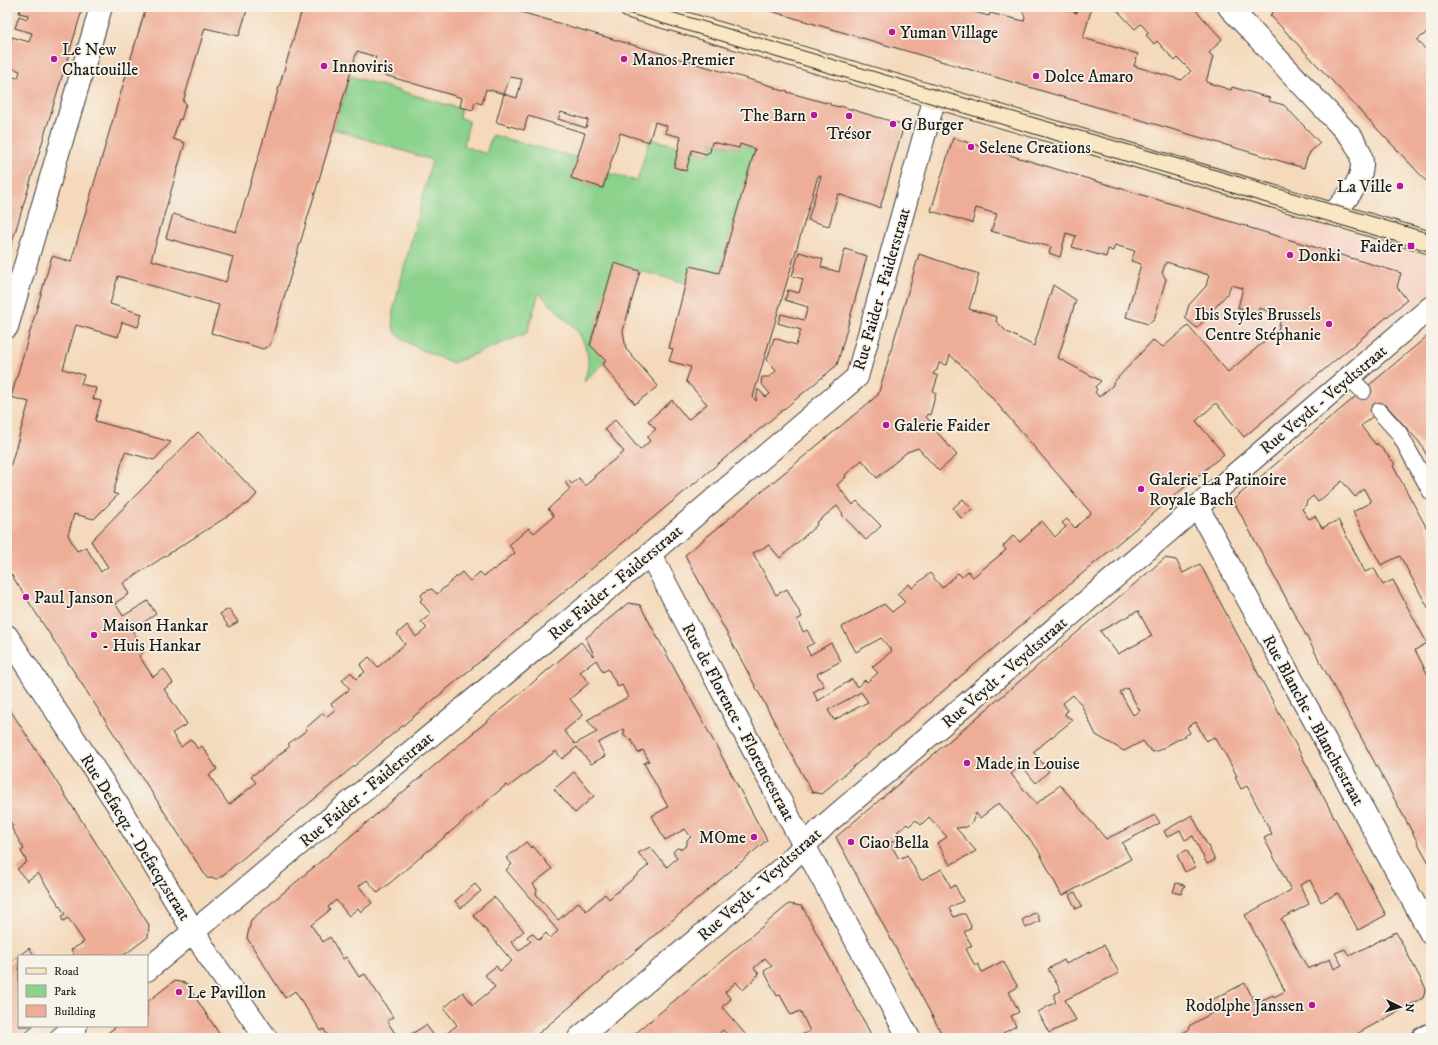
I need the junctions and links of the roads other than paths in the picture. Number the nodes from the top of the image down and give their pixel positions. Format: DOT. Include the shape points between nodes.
graph roads {
  1 [pos="101,7"];
  2 [pos="630,7"];
  3 [pos="1228,7"];
  4 [pos="935,97"];
  5 [pos="1332,214"];
  6 [pos="1431,243"];
  7 [pos="1431,308"];
  8 [pos="7,327"];
  9 [pos="1379,411"];
  10 [pos="1431,492"];
  11 [pos="1197,506"];
  12 [pos="650,554"];
  13 [pos="7,636"];
  14 [pos="805,845"];
  15 [pos="194,931"];
  16 [pos="1431,934"];
  17 [pos="148,969"];
  18 [pos="75,1027"];
  19 [pos="1431,1034"];
  20 [pos="61,1038"];
  21 [pos="266,1038"];
  22 [pos="579,1038"];
  23 [pos="909,1038"];
  24 [pos="1424,1038"];
  1 -- 8 [label="street"];
  2 -- 4 [label="main road"];
  3 -- 5 [label="street" via="1353,138 1361,155 1361,173 1356,184"];
  4 -- 5 [label="main road"];
  4 -- 12 [label="street, Rue Faider - Faiderstraat" via="857,377"];
  5 -- 6 [label="main road"];
  7 -- 11 [label="street, Rue Veydt - Veydtstraat" via="1356,384"];
  9 -- 10 [label="lane" via="1399,433"];
  11 -- 14 [label="street, Rue Veydt - Veydtstraat" via="832,819"];
  11 -- 16 [label="street, Rue Blanche - Blanchestraat"];
  12 -- 14 [label="street, Rue de Florence - Florencestraat"];
  12 -- 15 [label="street, Rue Faider - Faiderstraat"];
  13 -- 15 [label="street, Rue Defacqz - Defacqzstraat" via="119,807"];
  14 -- 22 [label="street, Rue Veydt - Veydtstraat" via="781,869"];
  14 -- 23 [label="street, Rue de Florence - Florencestraat"];
  15 -- 17 [label="street, Rue Faider - Faiderstraat"];
  15 -- 21 [label="street, Rue Defacqz - Defacqzstraat"];
  18 -- 20 [label="street"];
  19 -- 24 [label="street"];
}
